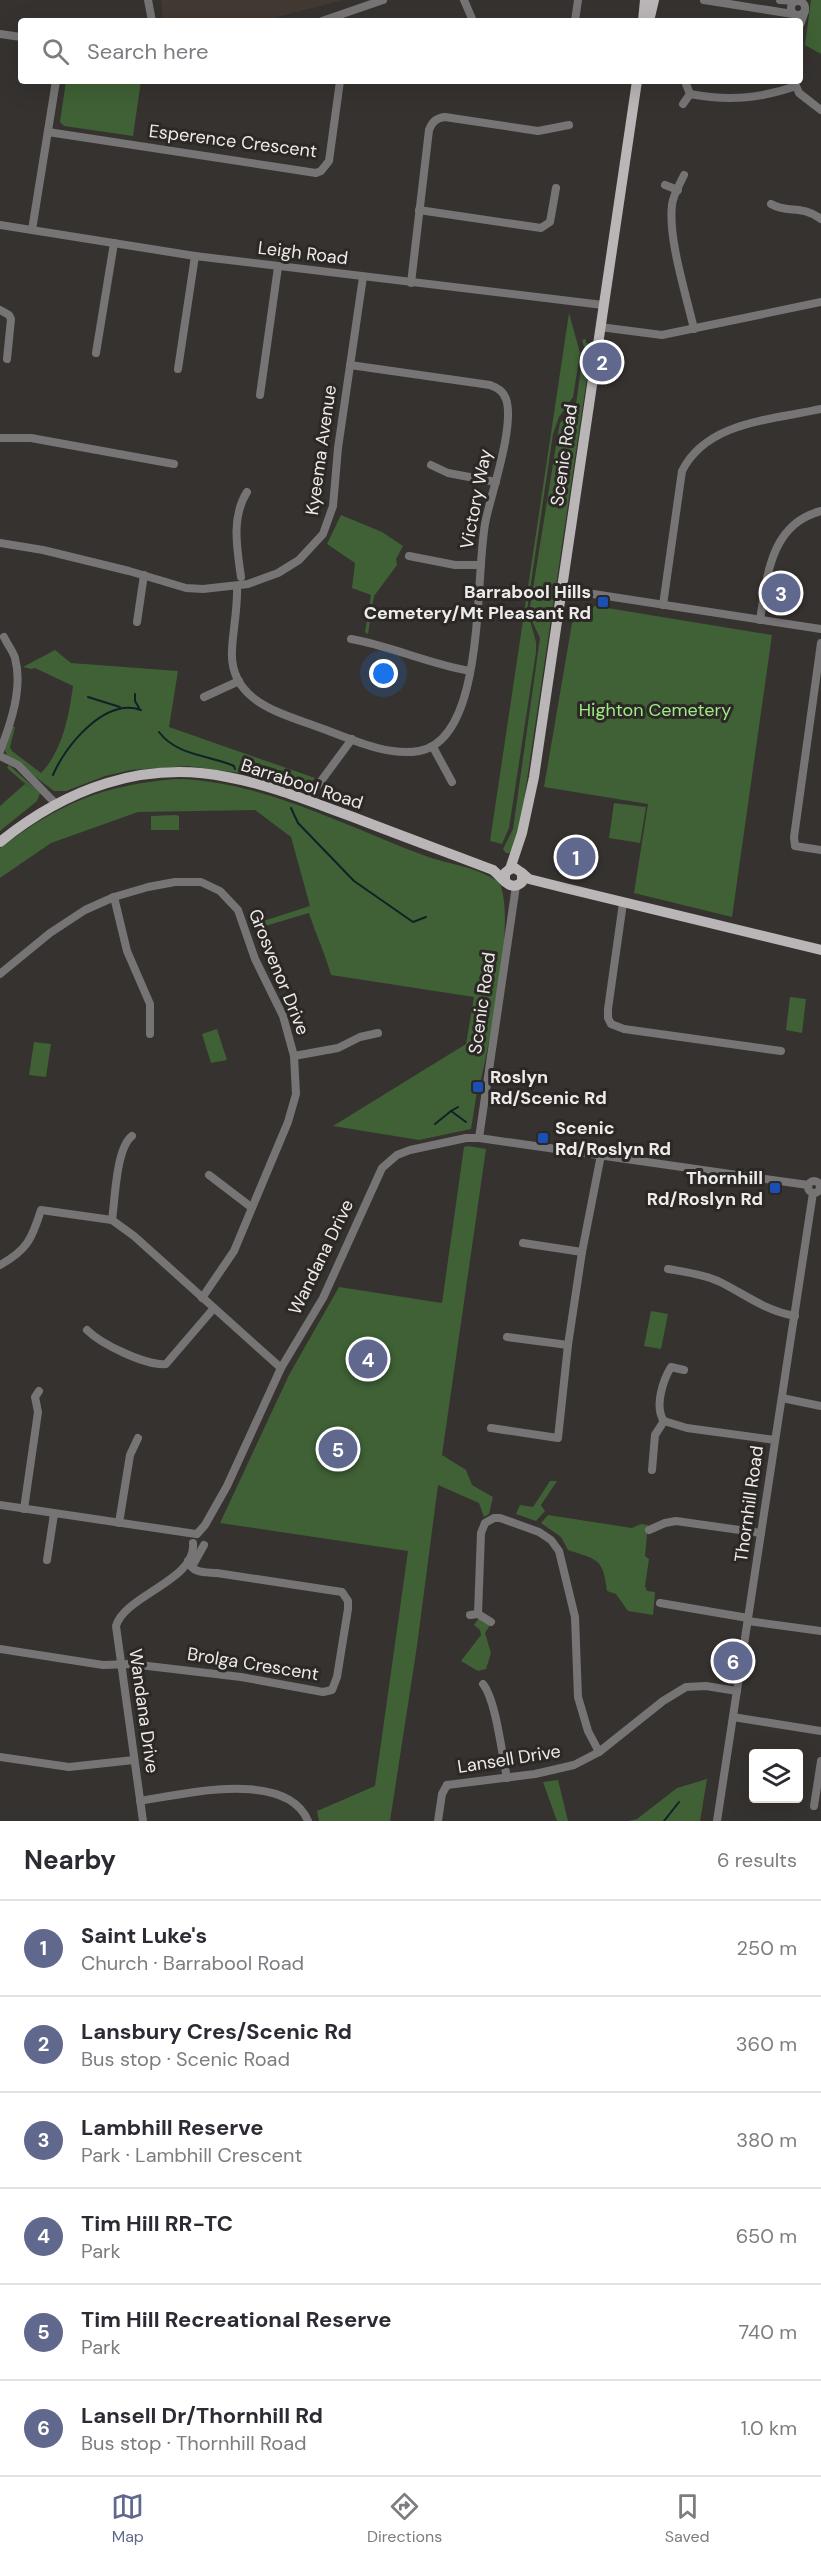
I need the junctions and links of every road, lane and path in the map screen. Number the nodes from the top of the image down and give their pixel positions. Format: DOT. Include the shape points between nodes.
graph roads {
  1 [pos="383,0"];
  2 [pos="464,0"];
  3 [pos="578,0"];
  4 [pos="645,0"];
  5 [pos="654,0"];
  6 [pos="705,0"];
  7 [pos="780,0"];
  8 [pos="801,3"];
  9 [pos="795,16"];
  10 [pos="337,18"];
  11 [pos="472,18"];
  12 [pos="575,18"];
  13 [pos="643,18"];
  14 [pos="650,18"];
  15 [pos="800,18"];
  16 [pos="0,34"];
  17 [pos="18,37"];
  18 [pos="56,84"];
  19 [pos="340,84"];
  20 [pos="637,84"];
  21 [pos="686,84"];
  22 [pos="795,84"];
  23 [pos="690,94"];
  24 [pos="683,104"];
  25 [pos="821,110"];
  26 [pos="569,125"];
  27 [pos="48,132"];
  28 [pos="684,175"];
  29 [pos="665,185"];
  30 [pos="556,188"];
  31 [pos="678,190"];
  32 [pos="771,204"];
  33 [pos="419,210"];
  34 [pos="821,219"];
  35 [pos="0,225"];
  36 [pos="32,230"];
  37 [pos="114,243"];
  38 [pos="195,256"];
  39 [pos="278,267"];
  40 [pos="363,277"];
  41 [pos="411,283"];
  42 [pos="821,302"];
  43 [pos="603,305"];
  44 [pos="0,310"];
  45 [pos="600,327"];
  46 [pos="693,328"];
  47 [pos="96,353"];
  48 [pos="7,359"];
  49 [pos="350,365"];
  50 [pos="178,369"];
  51 [pos="260,395"];
  52 [pos="821,409"];
  53 [pos="0,438"];
  54 [pos="174,464"];
  55 [pos="431,465"];
  56 [pos="496,482"];
  57 [pos="248,492"];
  58 [pos="821,511"];
  59 [pos="0,543"];
  60 [pos="410,556"];
  61 [pos="481,565"];
  62 [pos="144,575"];
  63 [pos="241,577"];
  64 [pos="237,586"];
  65 [pos="561,589"];
  66 [pos="663,605"];
  67 [pos="760,620"];
  68 [pos="137,622"];
  69 [pos="821,629"];
  70 [pos="4,638"];
  71 [pos="351,639"];
  72 [pos="821,644"];
  73 [pos="470,671"];
  74 [pos="239,681"];
  75 [pos="204,697"];
  76 [pos="352,739"];
  77 [pos="433,747"];
  78 [pos="0,751"];
  79 [pos="0,756"];
  80 [pos="452,782"];
  81 [pos="306,800"];
  82 [pos="56,804"];
  83 [pos="0,842"];
  84 [pos="821,850"];
  85 [pos="494,871"];
  86 [pos="515,871"];
  87 [pos="512,884"];
  88 [pos="565,888"];
  89 [pos="114,897"];
  90 [pos="623,903"];
  91 [pos="821,950"];
  92 [pos="0,975"];
  93 [pos="378,1033"];
  94 [pos="150,1034"];
  95 [pos="781,1051"];
  96 [pos="294,1056"];
  97 [pos="132,1136"];
  98 [pos="479,1138"];
  99 [pos="601,1155"];
  100 [pos="209,1175"];
  101 [pos="816,1188"];
  102 [pos="251,1207"];
  103 [pos="112,1220"];
  104 [pos="523,1243"];
  105 [pos="582,1252"];
  106 [pos="0,1265"];
  107 [pos="668,1269"];
  108 [pos="202,1298"];
  109 [pos="214,1308"];
  110 [pos="795,1316"];
  111 [pos="87,1330"];
  112 [pos="507,1337"];
  113 [pos="568,1346"];
  114 [pos="281,1368"];
  115 [pos="684,1370"];
  116 [pos="33,1395"];
  117 [pos="782,1398"];
  118 [pos="821,1406"];
  119 [pos="664,1421"];
  120 [pos="491,1428"];
  121 [pos="138,1438"];
  122 [pos="775,1440"];
  123 [pos="652,1470"];
  124 [pos="227,1486"];
  125 [pos="0,1505"];
  126 [pos="24,1509"];
  127 [pos="54,1514"];
  128 [pos="119,1523"];
  129 [pos="650,1530"];
  130 [pos="761,1533"];
  131 [pos="195,1538"];
  132 [pos="205,1543"];
  133 [pos="47,1560"];
  134 [pos="191,1564"];
  135 [pos="660,1603"];
  136 [pos="748,1620"];
  137 [pos="491,1622"];
  138 [pos="821,1631"];
  139 [pos="0,1649"];
  140 [pos="120,1665"];
  141 [pos="483,1684"];
  142 [pos="737,1691"];
  143 [pos="733,1717"];
  144 [pos="821,1731"];
  145 [pos="599,1752"];
  146 [pos="0,1757"];
  147 [pos="134,1760"];
  148 [pos="821,1761"];
  149 [pos="507,1778"];
  150 [pos="140,1801"];
  151 [pos="814,1806"];
  152 [pos="143,1821"];
  153 [pos="308,1821"];
  154 [pos="438,1821"];
  155 [pos="717,1821"];
  1 -- 10 [label="street"];
  2 -- 11 [label="street"];
  3 -- 12 [label="street"];
  4 -- 13 [label="main road"];
  5 -- 14 [label="main road"];
  6 -- 9 [label="street"];
  7 -- 8 [label="street"];
  8 -- 9 [label="street" via="800,15"];
  8 -- 9 [label="street" via="790,8"];
  8 -- 15 [label="street"];
  16 -- 17 [label="street"];
  18 -- 27 [label="street"];
  19 -- 27 [label="street, Esperence Crescent" via="328,161 316,173"];
  20 -- 43 [label="main road, Scenic Road"];
  21 -- 23 [label="street"];
  22 -- 23 [label="street" via="761,97 739,100"];
  22 -- 25 [label="street" via="805,99"];
  23 -- 24 [label="street"];
  26 -- 33 [label="street" via="538,130 437,119 429,130"];
  27 -- 36 [label="street"];
  28 -- 31 [label="street"];
  29 -- 31 [label="street"];
  30 -- 33 [label="street" via="550,222 541,228"];
  31 -- 46 [label="street" via="672,203 672,220"];
  32 -- 34 [label="street" via="804,210"];
  33 -- 41 [label="street"];
  35 -- 36 [label="street, Leigh Road"];
  36 -- 37 [label="street, Leigh Road"];
  37 -- 38 [label="street, Leigh Road"];
  37 -- 47 [label="street"];
  38 -- 39 [label="street, Leigh Road"];
  38 -- 50 [label="street"];
  39 -- 40 [label="street, Leigh Road"];
  39 -- 51 [label="street"];
  40 -- 41 [label="street, Leigh Road"];
  40 -- 49 [label="street, Kyeema Avenue"];
  41 -- 43 [label="street, Leigh Road"];
  42 -- 46 [label="street"];
  43 -- 45 [label="main road, Scenic Road"];
  44 -- 48 [label="street" via="11,319"];
  45 -- 46 [label="street" via="662,335"];
  45 -- 65 [label="main road, Scenic Road"];
  49 -- 56 [label="street, Victory Way" via="499,388 508,408"];
  49 -- 64 [label="street, Kyeema Avenue" via="335,499 326,527 310,551 292,565 264,579"];
  52 -- 66 [label="street" via="728,429 710,438 688,458 682,471"];
  53 -- 54 [label="street" via="31,438"];
  55 -- 56 [label="street" via="448,473"];
  56 -- 61 [label="street, Victory Way" via="485,521"];
  57 -- 63 [label="street" via="240,506 236,532"];
  58 -- 67 [label="street" via="794,525 778,543"];
  59 -- 62 [label="street, Kyeema Avenue"];
  60 -- 61 [label="street" via="455,565"];
  61 -- 73 [label="street, Victory Way"];
  62 -- 64 [label="street, Kyeema Avenue" via="186,588"];
  62 -- 68 [label="street"];
  64 -- 74 [label="street" via="231,654"];
  65 -- 66 [label="street"];
  65 -- 86 [label="main road, Scenic Road" via="534,777"];
  66 -- 67 [label="street"];
  67 -- 69 [label="street"];
  70 -- 78 [label="street" via="15,657 15,704"];
  71 -- 73 [label="street"];
  72 -- 84 [label="street" via="794,837 795,846"];
  73 -- 77 [label="street, Victory Way" via="450,732"];
  74 -- 75 [label="street"];
  74 -- 76 [label="street" via="261,705"];
  76 -- 77 [label="street" via="404,752"];
  76 -- 81 [label="street"];
  77 -- 80 [label="street"];
  79 -- 82 [label="street" via="18,765"];
  81 -- 82 [label="main road, Barrabool Road" via="226,777 170,772 124,777"];
  81 -- 85 [label="main road, Barrabool Road"];
  82 -- 83 [label="main road, Barrabool Road"];
  85 -- 86 [label="main road, Barrabool Road"];
  85 -- 87 [label="main road, Barrabool Road"];
  86 -- 87 [label="main road" via="523,878"];
  86 -- 87 [label="main road" via="504,876"];
  86 -- 88 [label="main road, Barrabool Road" via="529,879"];
  87 -- 88 [label="main road, Barrabool Road"];
  87 -- 98 [label="street, Scenic Road" via="513,908"];
  88 -- 90 [label="main road, Barrabool Road"];
  89 -- 92 [label="street, Grosvenor Drive" via="67,921"];
  89 -- 94 [label="street" via="127,951 150,1004"];
  89 -- 96 [label="street, Grosvenor Drive" via="189,881 210,885 232,902 281,1010"];
  90 -- 91 [label="main road, Barrabool Road"];
  90 -- 95 [label="street" via="608,1009 611,1024"];
  93 -- 96 [label="street" via="338,1048"];
  96 -- 102 [label="street, Grosvenor Drive" via="293,1107"];
  97 -- 103 [label="street" via="122,1154"];
  98 -- 99 [label="street, Wandana Drive"];
  98 -- 114 [label="street, Wandana Drive" via="410,1150 382,1168 323,1298"];
  99 -- 101 [label="street, Wandana Drive"];
  99 -- 105 [label="street"];
  100 -- 102 [label="street"];
  101 -- 110 [label="street, Thornhill Road"];
  102 -- 108 [label="street, Grosvenor Drive" via="234,1251"];
  103 -- 106 [label="street" via="41,1210 30,1242"];
  103 -- 108 [label="street"];
  104 -- 105 [label="street"];
  105 -- 113 [label="street"];
  107 -- 110 [label="street" via="703,1275 765,1309"];
  108 -- 109 [label="street"];
  109 -- 111 [label="street" via="166,1364 153,1364 102,1342"];
  109 -- 114 [label="street"];
  110 -- 117 [label="street, Thornhill Road"];
  112 -- 113 [label="street"];
  113 -- 120 [label="street" via="558,1438"];
  114 -- 124 [label="street, Wandana Drive"];
  115 -- 119 [label="street" via="668,1366 661,1396"];
  116 -- 126 [label="street" via="38,1412"];
  117 -- 118 [label="street"];
  117 -- 122 [label="street, Thornhill Road"];
  119 -- 122 [label="street" via="690,1429"];
  119 -- 123 [label="street" via="655,1435"];
  121 -- 128 [label="street" via="130,1455"];
  122 -- 130 [label="street, Thornhill Road"];
  124 -- 131 [label="street, Wandana Drive"];
  124 -- 132 [label="street, Wandana Drive"];
  125 -- 126 [label="street"];
  126 -- 127 [label="street"];
  127 -- 128 [label="street"];
  127 -- 133 [label="street"];
  128 -- 131 [label="street"];
  129 -- 130 [label="street" via="682,1521"];
  130 -- 136 [label="street, Thornhill Road"];
  131 -- 132 [label="street" via="202,1535"];
  131 -- 134 [label="street, Wandana Drive"];
  132 -- 134 [label="street, Wandana Drive"];
  134 -- 140 [label="street, Wandana Drive" via="126,1610 118,1620"];
  134 -- 140 [label="street, Brolga Crescent" via="198,1572 342,1592 348,1609 332,1690"];
  135 -- 136 [label="street"];
  136 -- 138 [label="street"];
  136 -- 142 [label="street, Thornhill Road"];
  137 -- 145 [label="street" via="474,1615 481,1533 485,1523 500,1518 539,1532 559,1551 574,1617 578,1698"];
  139 -- 140 [label="street"];
  140 -- 147 [label="street, Wandana Drive"];
  141 -- 149 [label="street" via="493,1708"];
  142 -- 143 [label="street, Thornhill Road"];
  142 -- 145 [label="street, Lansell Drive" via="686,1687"];
  143 -- 144 [label="street"];
  143 -- 155 [label="street, Thornhill Road"];
  145 -- 149 [label="street, Lansell Drive" via="566,1767"];
  146 -- 147 [label="street" via="69,1767"];
  147 -- 150 [label="street, Wandana Drive"];
  148 -- 151 [label="street"];
  149 -- 154 [label="street, Lansell Drive" via="445,1782"];
  150 -- 152 [label="street, Wandana Drive"];
  150 -- 153 [label="street" via="230,1789 259,1791 294,1802"];
}
